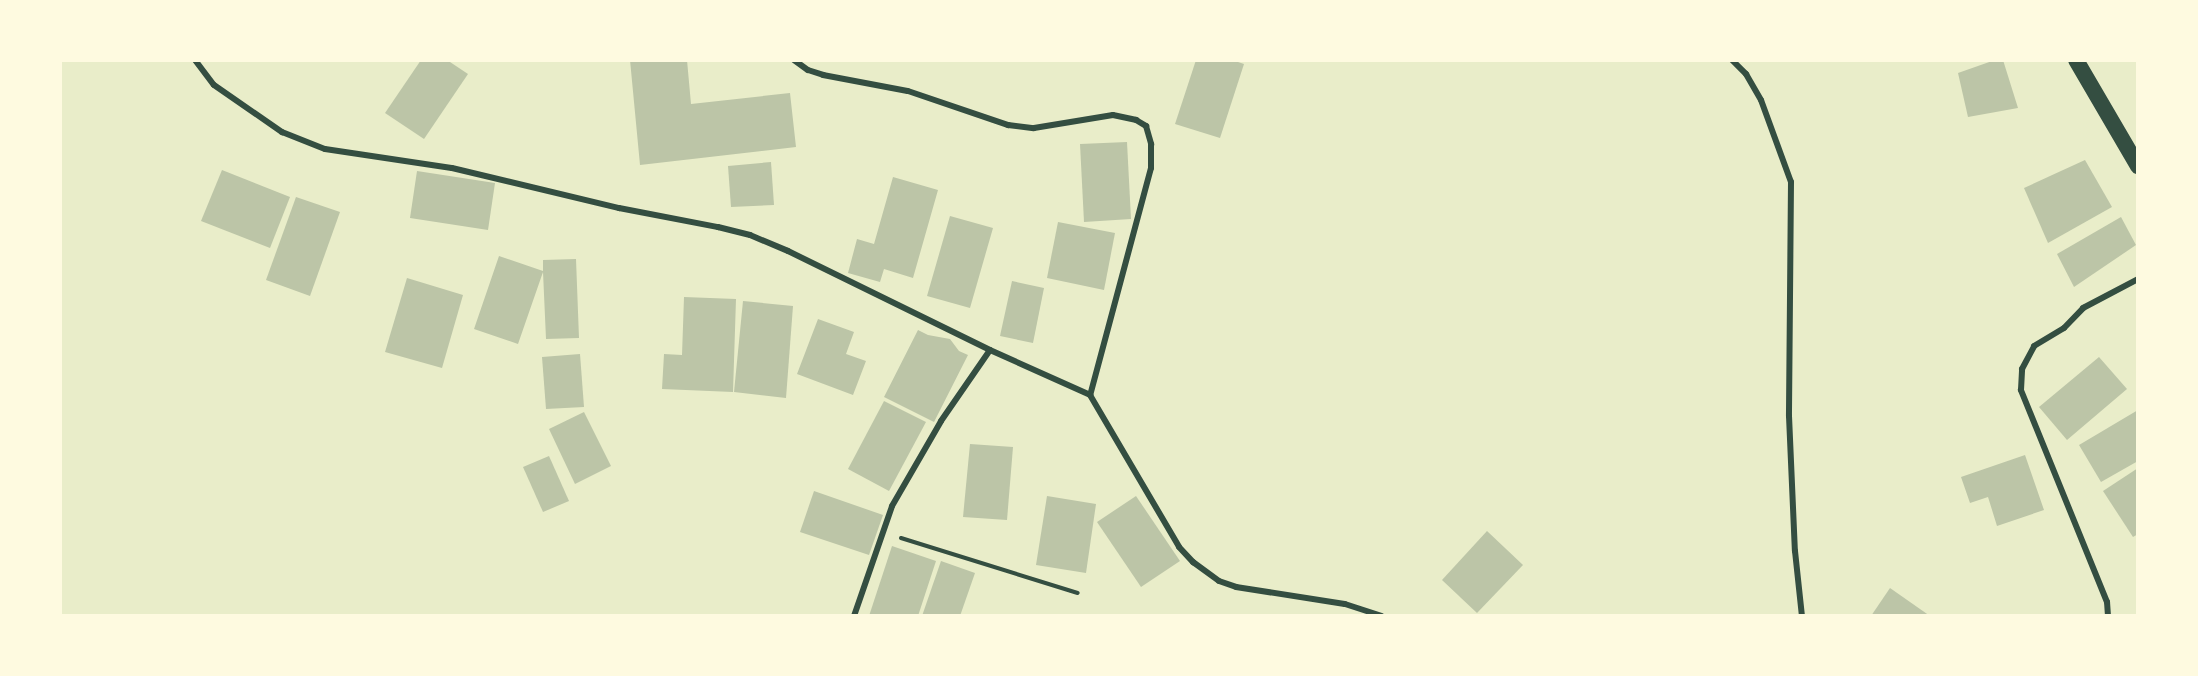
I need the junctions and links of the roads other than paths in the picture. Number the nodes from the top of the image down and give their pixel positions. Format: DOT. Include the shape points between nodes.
graph roads {
  1 [pos="195,60"];
  2 [pos="794,60"];
  3 [pos="1732,60"];
  4 [pos="2076,60"];
  5 [pos="2138,166"];
  6 [pos="2138,279"];
  7 [pos="990,350"];
  8 [pos="1090,395"];
  9 [pos="854,616"];
  10 [pos="1381,616"];
  11 [pos="1802,616"];
  12 [pos="2108,616"];
  1 -- 7 [label="street" via="214,85 272,125 325,149 452,168 750,236"];
  2 -- 8 [label="street" via="823,75 908,91 1008,125 1034,128 1113,115 1146,126 1151,168"];
  3 -- 11 [label="street" via="1746,74 1761,100 1791,182 1790,416 1795,551"];
  4 -- 5 [label="highway"];
  6 -- 12 [label="street" via="2083,308 2064,328 2034,346 2022,369 2021,390 2107,602"];
  7 -- 8 [label="street"];
  7 -- 9 [label="street" via="941,421 892,506"];
  8 -- 10 [label="street" via="1179,547 1200,568 1236,587 1345,604"];
}
